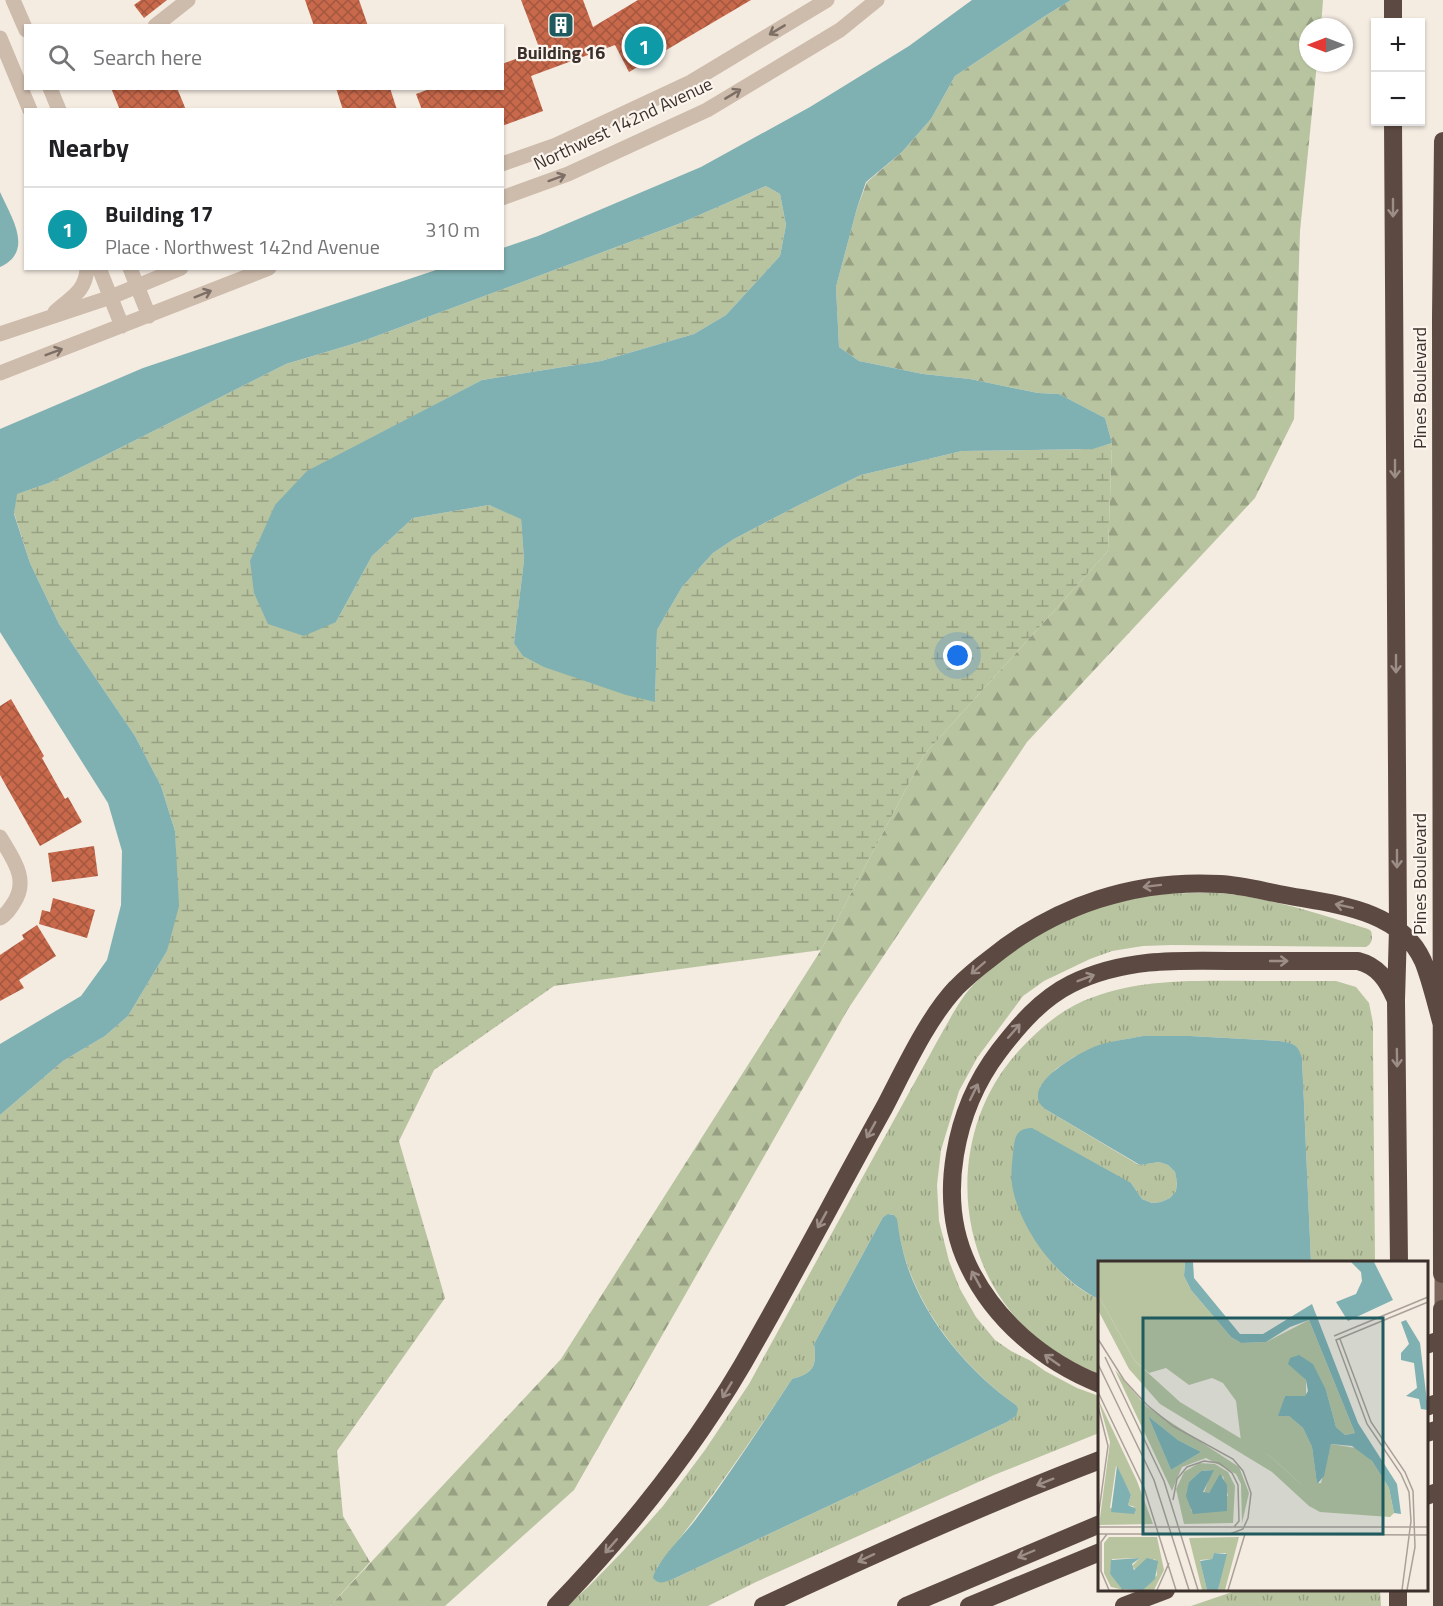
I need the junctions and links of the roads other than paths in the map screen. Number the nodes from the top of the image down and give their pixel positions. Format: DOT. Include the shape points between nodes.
graph roads {
  1 [pos="13,0"];
  2 [pos="188,0"];
  3 [pos="827,0"];
  4 [pos="877,0"];
  5 [pos="1394,0"];
  6 [pos="1393,18"];
  7 [pos="158,24"];
  8 [pos="24,25"];
  9 [pos="0,38"];
  10 [pos="51,90"];
  11 [pos="29,108"];
  12 [pos="58,108"];
  13 [pos="1393,126"];
  14 [pos="1443,141"];
  15 [pos="504,163"];
  16 [pos="504,197"];
  17 [pos="87,270"];
  18 [pos="100,270"];
  19 [pos="131,270"];
  20 [pos="175,270"];
  21 [pos="264,270"];
  22 [pos="138,286"];
  23 [pos="111,297"];
  24 [pos="149,316"];
  25 [pos="49,317"];
  26 [pos="122,326"];
  27 [pos="0,334"];
  28 [pos="0,374"];
  29 [pos="0,837"];
  30 [pos="0,918"];
  31 [pos="1442,924"];
  32 [pos="1398,929"];
  33 [pos="1396,1000"];
  34 [pos="1442,1025"];
  35 [pos="1399,1261"];
  36 [pos="1442,1274"];
  37 [pos="1442,1309"];
  38 [pos="1443,1339"];
  39 [pos="1428,1344"];
  40 [pos="1098,1383"];
  41 [pos="1443,1401"];
  42 [pos="1428,1406"];
  43 [pos="1443,1428"];
  44 [pos="1428,1432"];
  45 [pos="1098,1461"];
  46 [pos="1443,1490"];
  47 [pos="1428,1495"];
  48 [pos="1098,1525"];
  49 [pos="1098,1553"];
  50 [pos="1442,1557"];
  51 [pos="1163,1591"];
  52 [pos="556,1606"];
  53 [pos="763,1606"];
  54 [pos="906,1606"];
  55 [pos="969,1606"];
  56 [pos="1124,1606"];
  57 [pos="1442,1606"];
  1 -- 8 [label="street"];
  2 -- 7 [label="street"];
  3 -- 15 [label="street, Northwest 142nd Avenue, one-way" via="692,82 556,145"];
  16 -- 4 [label="street, Northwest 142nd Avenue, one-way" via="568,174 707,110 840,30"];
  5 -- 6 [label="highway"];
  9 -- 11 [label="street"];
  10 -- 12 [label="street"];
  13 -- 32 [label="highway, Pines Boulevard, one-way"];
  14 -- 31 [label="highway, Pines Boulevard"];
  17 -- 25 [label="street" via="82,287"];
  18 -- 23 [label="street"];
  19 -- 22 [label="street"];
  20 -- 22 [label="street"];
  24 -- 21 [label="street, one-way"];
  22 -- 23 [label="street"];
  22 -- 24 [label="street"];
  23 -- 25 [label="street"];
  23 -- 26 [label="street"];
  24 -- 26 [label="street"];
  25 -- 27 [label="street"];
  28 -- 26 [label="street, one-way"];
  29 -- 30 [label="street" via="20,877 20,895"];
  31 -- 34 [label="highway, Pines Boulevard"];
  32 -- 33 [label="highway, Pines Boulevard"];
  32 -- 34 [label="highway" via="1423,961"];
  32 -- 52 [label="highway, one-way" via="1361,910 1248,887 1171,884 1118,892 1069,909 1000,950 957,987 928,1027 719,1404 657,1493"];
  33 -- 35 [label="highway, Pines Boulevard, one-way"];
  40 -- 33 [label="highway, one-way" via="1056,1363 1011,1326 981,1288 960,1245 953,1171 962,1122 983,1074 1008,1038 1037,1008 1072,984 1115,968 1160,960 1358,961 1378,970"];
  34 -- 36 [label="highway, Pines Boulevard"];
  36 -- 37 [label="main road, Pines Boulevard"];
  37 -- 50 [label="highway, Pines Boulevard, bridge"];
  38 -- 39 [label="highway"];
  41 -- 42 [label="highway"];
  43 -- 44 [label="highway"];
  45 -- 53 [label="highway, one-way" via="869,1556"];
  46 -- 47 [label="highway"];
  48 -- 54 [label="highway, one-way"];
  49 -- 55 [label="highway"];
  50 -- 57 [label="highway, Pines Boulevard"];
  51 -- 56 [label="highway"];
}
